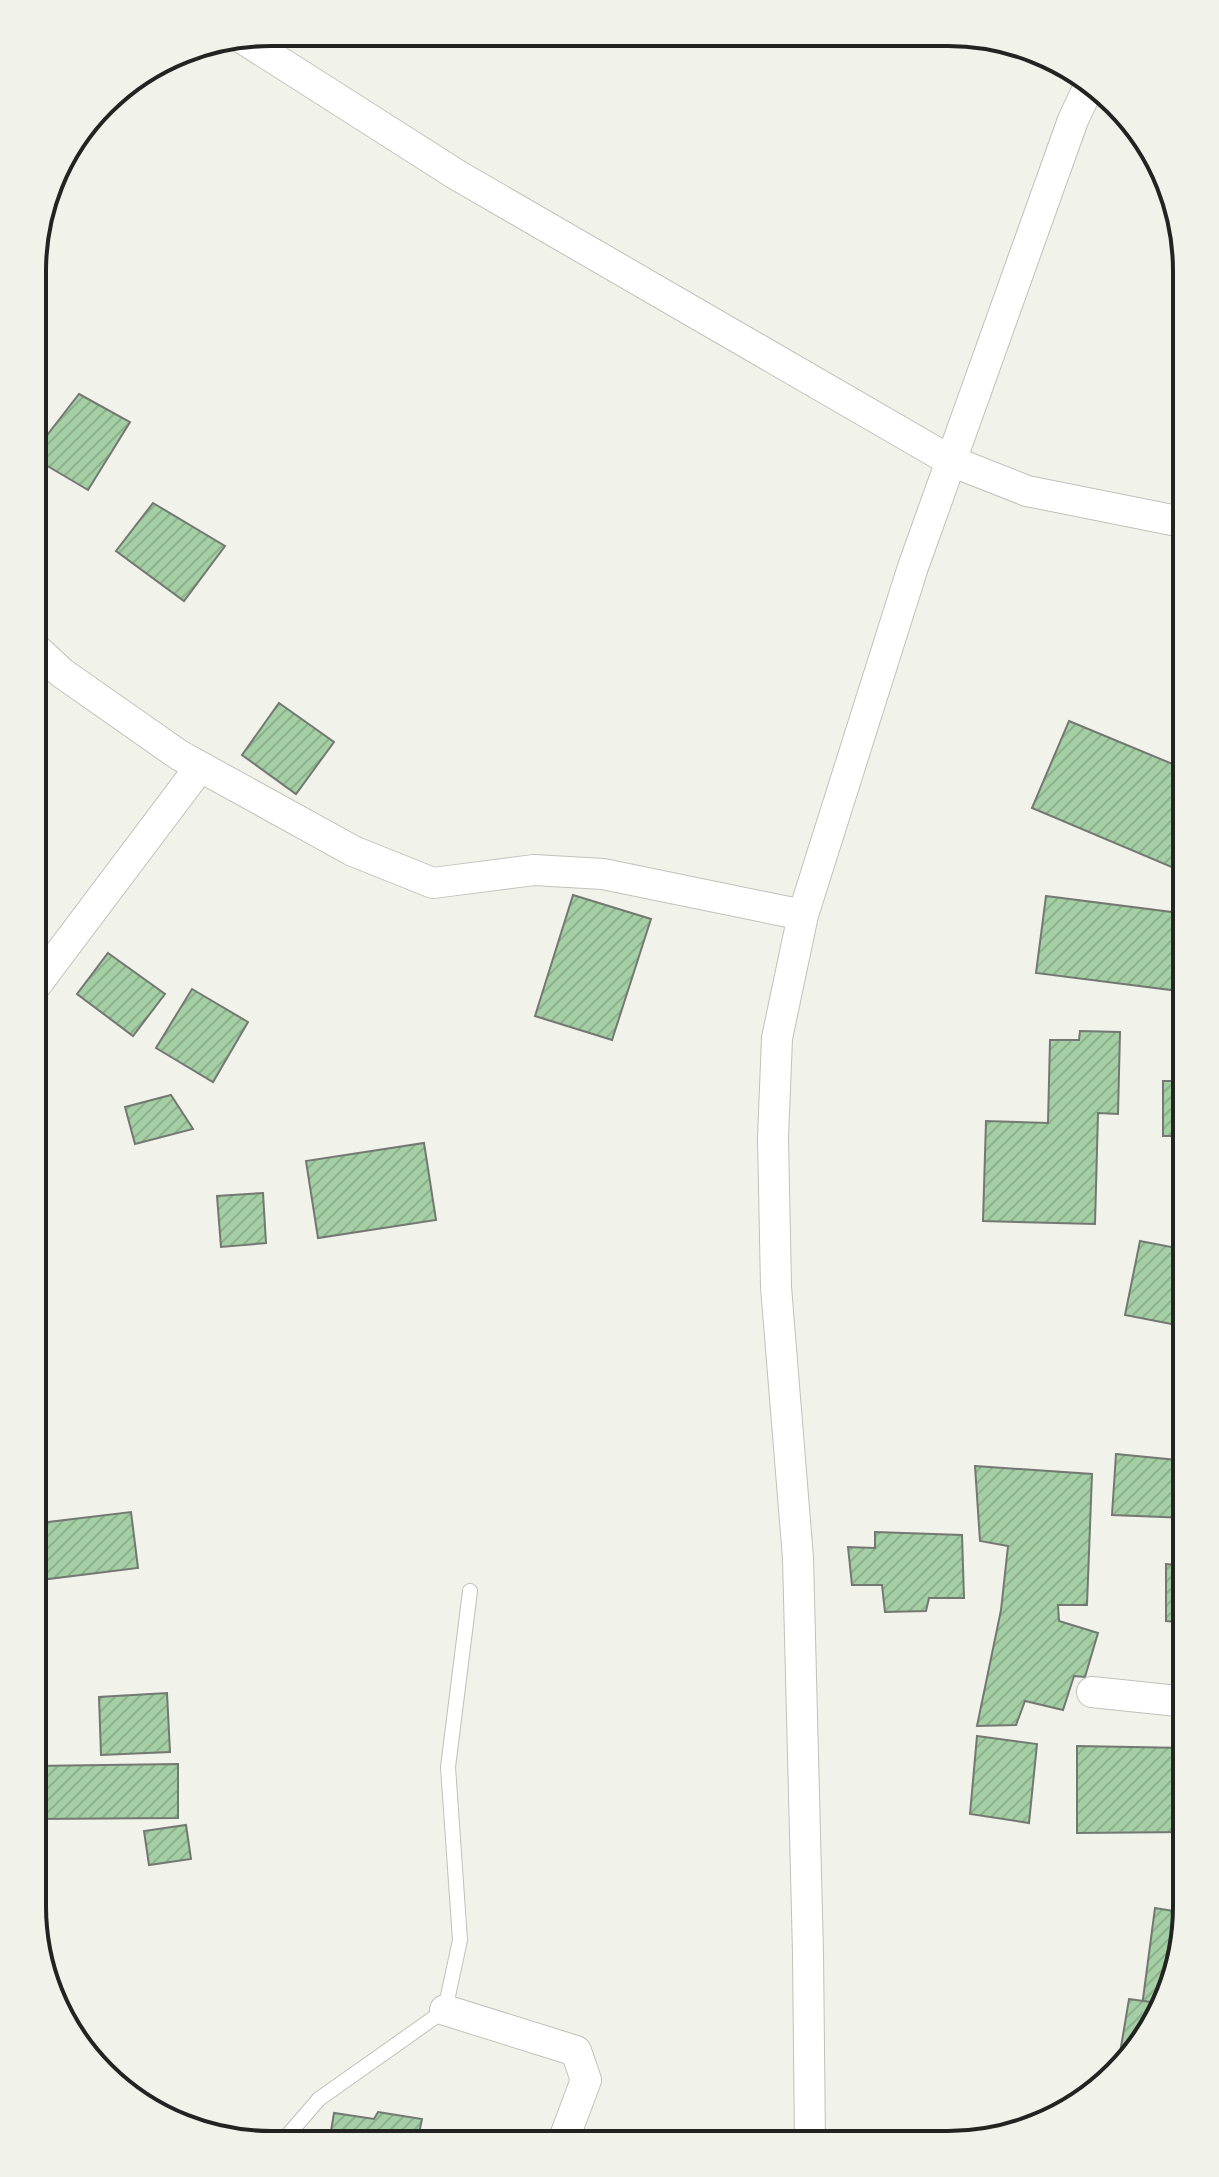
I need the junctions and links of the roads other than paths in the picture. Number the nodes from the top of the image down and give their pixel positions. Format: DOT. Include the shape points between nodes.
graph roads {
  1 [pos="255,46"];
  2 [pos="1085,94"];
  3 [pos="951,461"];
  4 [pos="1173,520"];
  5 [pos="46,658"];
  6 [pos="200,767"];
  7 [pos="803,915"];
  8 [pos="46,972"];
  9 [pos="470,1591"];
  10 [pos="1092,1692"];
  11 [pos="1173,1701"];
  12 [pos="445,2010"];
  13 [pos="291,2131"];
  14 [pos="567,2131"];
  15 [pos="810,2131"];
  1 -- 3 [label="street" via="457,175"];
  2 -- 3 [label="street"];
  3 -- 4 [label="street" via="1027,491"];
  3 -- 7 [label="street"];
  5 -- 6 [label="street"];
  6 -- 7 [label="street" via="353,851 433,883 534,870 603,874"];
  6 -- 8 [label="street"];
  7 -- 15 [label="street" via="777,1038 773,1138 776,1287 798,1558"];
  9 -- 12 [label="lane" via="448,1767 460,1940"];
  10 -- 11 [label="street"];
  12 -- 13 [label="lane" via="319,2099"];
  12 -- 14 [label="street" via="576,2051 586,2080"];
}
